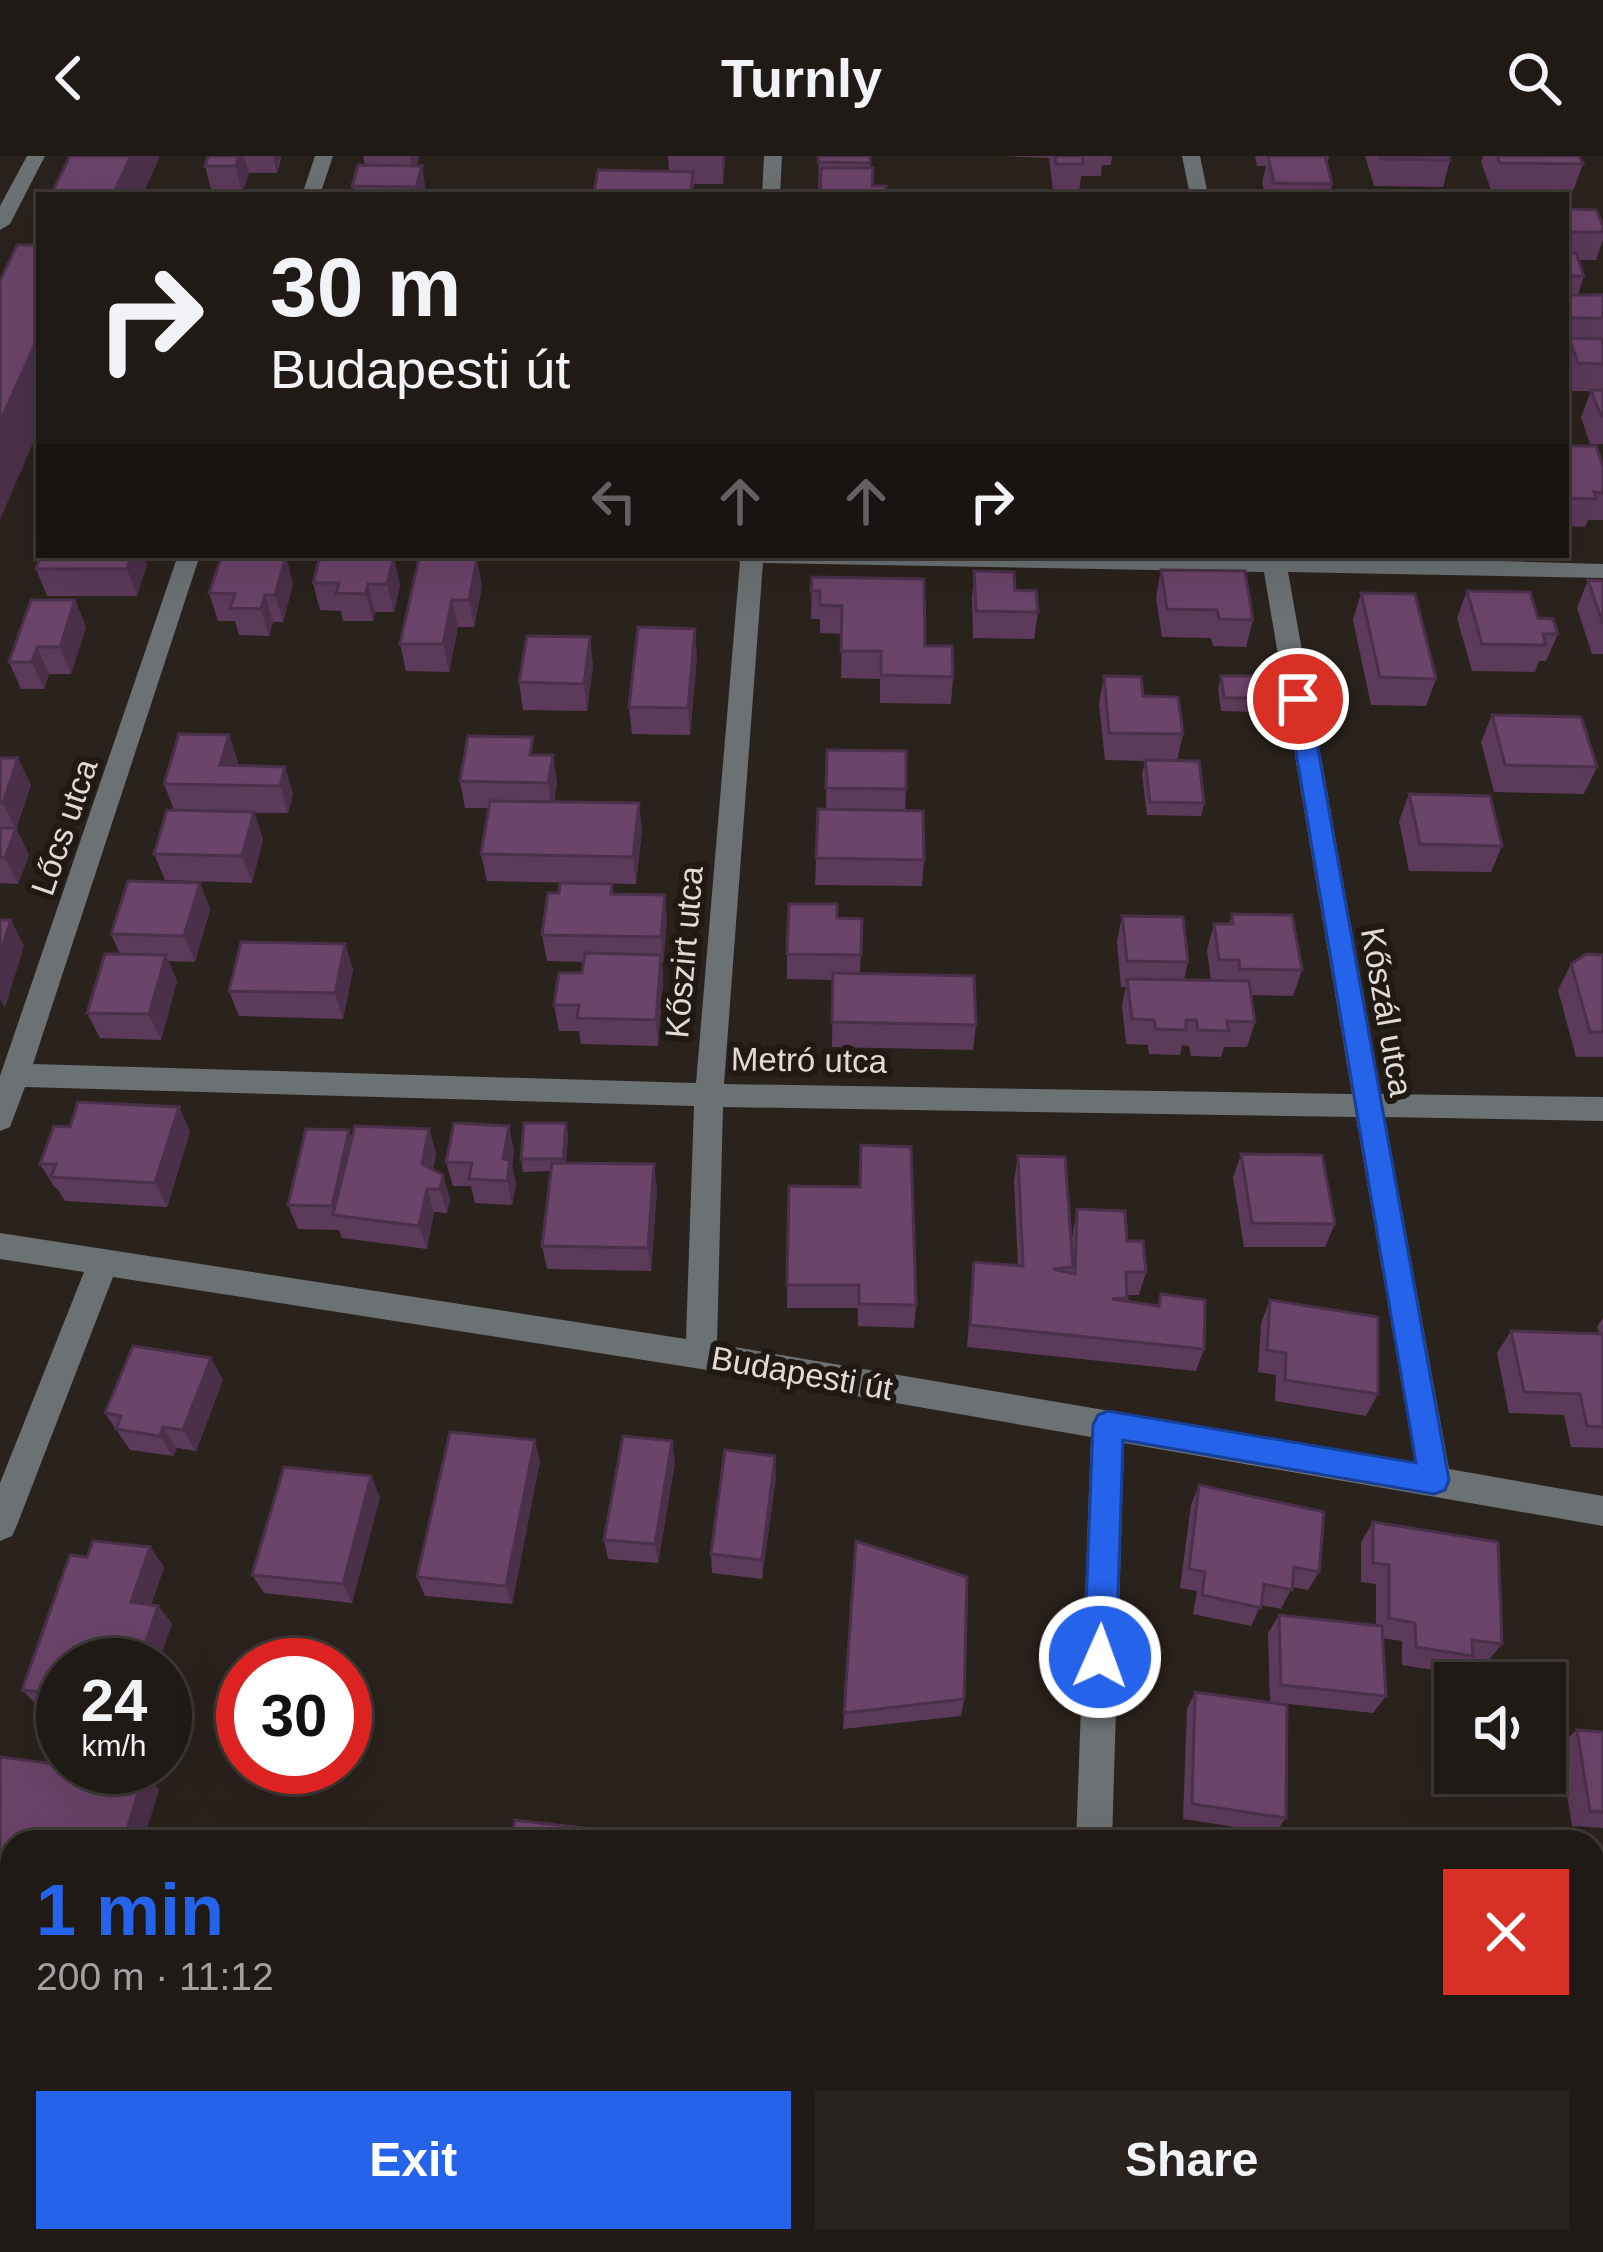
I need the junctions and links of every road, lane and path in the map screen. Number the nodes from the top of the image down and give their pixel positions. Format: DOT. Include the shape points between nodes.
graph roads {
  1 [pos="36,156"];
  2 [pos="324,156"];
  3 [pos="773,156"];
  4 [pos="1191,156"];
  5 [pos="312,192"];
  6 [pos="771,192"];
  7 [pos="1198,192"];
  8 [pos="0,224"];
  9 [pos="188,558"];
  10 [pos="752,558"];
  11 [pos="1065,558"];
  12 [pos="1274,560"];
  13 [pos="1603,571"];
  14 [pos="15,1075"];
  15 [pos="709,1095"];
  16 [pos="1366,1103"];
  17 [pos="1603,1109"];
  18 [pos="0,1119"];
  19 [pos="0,1246"];
  20 [pos="106,1259"];
  21 [pos="701,1355"];
  22 [pos="1108,1425"];
  23 [pos="1434,1480"];
  24 [pos="1603,1510"];
  25 [pos="0,1525"];
  26 [pos="1094,1830"];
  1 -- 8 [label="street"];
  2 -- 5 [label="street"];
  3 -- 6 [label="street"];
  4 -- 7 [label="street"];
  9 -- 14 [label="street, Lőcs utca"];
  10 -- 15 [label="street, Kőszirt utca"];
  11 -- 12 [label="street"];
  12 -- 13 [label="street"];
  12 -- 16 [label="street, Kőszál utca"];
  14 -- 15 [label="street, Metró utca"];
  14 -- 18 [label="street, Lőcs utca"];
  15 -- 16 [label="street, Metró utca"];
  15 -- 21 [label="street, Kőszirt utca"];
  16 -- 17 [label="street, Metró utca"];
  16 -- 23 [label="street, Kőszál utca"];
  19 -- 20 [label="street, Budapesti út"];
  20 -- 21 [label="street, Budapesti út"];
  20 -- 25 [label="street"];
  21 -- 22 [label="street, Budapesti út"];
  22 -- 23 [label="street, Budapesti út"];
  22 -- 26 [label="street"];
  23 -- 24 [label="street, Budapesti út"];
}
